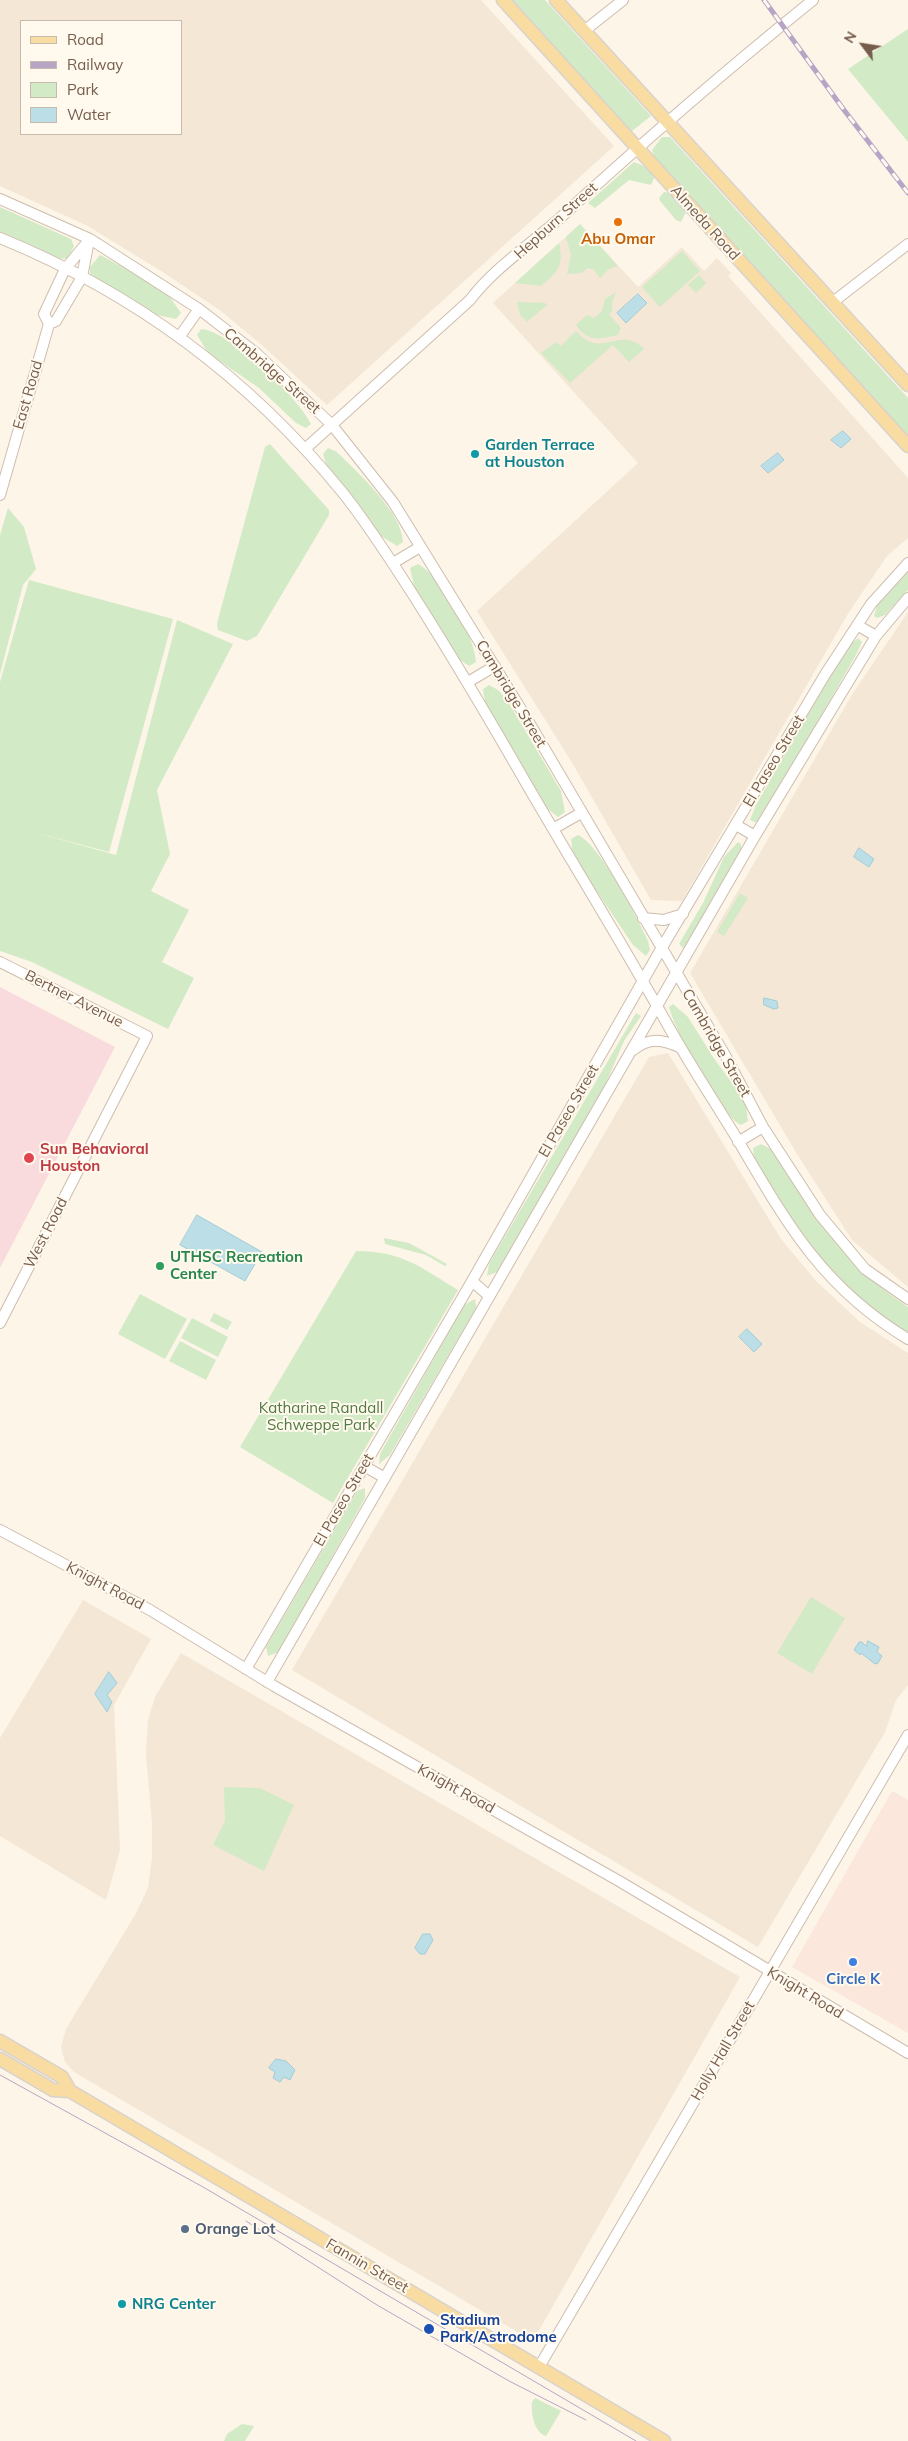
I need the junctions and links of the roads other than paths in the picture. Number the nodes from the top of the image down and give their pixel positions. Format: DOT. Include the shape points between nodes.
graph roads {
  1 [pos="503,0"];
  2 [pos="556,0"];
  3 [pos="623,0"];
  4 [pos="813,0"];
  5 [pos="584,31"];
  6 [pos="667,120"];
  7 [pos="638,149"];
  8 [pos="0,199"];
  9 [pos="0,238"];
  10 [pos="90,239"];
  11 [pos="908,244"];
  12 [pos="65,269"];
  13 [pos="82,277"];
  14 [pos="832,302"];
  15 [pos="199,309"];
  16 [pos="48,324"];
  17 [pos="180,336"];
  18 [pos="908,385"];
  19 [pos="332,425"];
  20 [pos="908,446"];
  21 [pos="305,449"];
  22 [pos="0,495"];
  23 [pos="420,547"];
  24 [pos="393,563"];
  25 [pos="908,563"];
  26 [pos="908,598"];
  27 [pos="856,625"];
  28 [pos="876,636"];
  29 [pos="495,666"];
  30 [pos="468,682"];
  31 [pos="581,813"];
  32 [pos="736,825"];
  33 [pos="553,829"];
  34 [pos="755,836"];
  35 [pos="683,914"];
  36 [pos="643,918"];
  37 [pos="661,949"];
  38 [pos="0,962"];
  39 [pos="676,972"];
  40 [pos="643,982"];
  41 [pos="656,1005"];
  42 [pos="147,1036"];
  43 [pos="681,1048"];
  44 [pos="627,1056"];
  45 [pos="763,1126"];
  46 [pos="738,1142"];
  47 [pos="472,1281"];
  48 [pos="489,1296"];
  49 [pos="908,1299"];
  50 [pos="0,1323"];
  51 [pos="908,1339"];
  52 [pos="364,1466"];
  53 [pos="385,1478"];
  54 [pos="0,1530"];
  55 [pos="246,1669"];
  56 [pos="267,1682"];
  57 [pos="908,1735"];
  58 [pos="769,1972"];
  59 [pos="0,2041"];
  60 [pos="908,2053"];
  61 [pos="0,2059"];
  62 [pos="70,2091"];
  63 [pos="539,2367"];
  64 [pos="664,2441"];
  1 -- 7 [label="main road, Almeda Road"];
  2 -- 5 [label="main road"];
  3 -- 5 [label="street"];
  4 -- 6 [label="street, Hepburn Street"];
  5 -- 6 [label="main road"];
  6 -- 7 [label="street, Hepburn Street"];
  6 -- 14 [label="main road"];
  7 -- 19 [label="street, Hepburn Street" via="479,288 470,300"];
  7 -- 20 [label="main road, Almeda Road"];
  8 -- 10 [label="street, Cambridge Street"];
  9 -- 12 [label="street, Cambridge Street"];
  10 -- 12 [label="street, East Road"];
  10 -- 13 [label="street, East Road"];
  10 -- 15 [label="street, Cambridge Street"];
  11 -- 14 [label="street"];
  12 -- 13 [label="street, Cambridge Street"];
  12 -- 16 [label="street, East Road" via="44,314"];
  13 -- 16 [label="street, East Road" via="56,321"];
  13 -- 17 [label="street, Cambridge Street"];
  14 -- 18 [label="main road"];
  15 -- 17 [label="street"];
  15 -- 19 [label="street, Cambridge Street" via="256,353"];
  16 -- 22 [label="street, East Road"];
  17 -- 21 [label="street, Cambridge Street" via="248,392"];
  19 -- 21 [label="street, Hepburn Street"];
  19 -- 23 [label="street, Cambridge Street" via="393,502"];
  21 -- 24 [label="street, Cambridge Street" via="344,495"];
  23 -- 24 [label="street"];
  23 -- 29 [label="street, Cambridge Street"];
  24 -- 30 [label="street, Cambridge Street"];
  25 -- 27 [label="street, El Paseo Street"];
  26 -- 28 [label="street, El Paseo Street"];
  27 -- 28 [label="street"];
  27 -- 32 [label="street, El Paseo Street"];
  28 -- 34 [label="street, El Paseo Street"];
  29 -- 30 [label="street"];
  29 -- 31 [label="street, Cambridge Street"];
  30 -- 33 [label="street, Cambridge Street"];
  31 -- 33 [label="street"];
  31 -- 36 [label="street, Cambridge Street"];
  32 -- 34 [label="street"];
  32 -- 35 [label="street, El Paseo Street"];
  33 -- 40 [label="street, Cambridge Street"];
  34 -- 39 [label="street, El Paseo Street"];
  35 -- 36 [label="street" via="664,920"];
  35 -- 37 [label="street, El Paseo Street"];
  36 -- 37 [label="street, Cambridge Street"];
  37 -- 39 [label="street, Cambridge Street"];
  37 -- 40 [label="street, El Paseo Street"];
  38 -- 42 [label="street, Bertner Avenue"];
  39 -- 41 [label="street, El Paseo Street"];
  39 -- 45 [label="street, Cambridge Street"];
  40 -- 41 [label="street, Cambridge Street"];
  40 -- 47 [label="street, El Paseo Street"];
  41 -- 43 [label="street, Cambridge Street"];
  41 -- 44 [label="street, El Paseo Street"];
  42 -- 50 [label="street, West Road"];
  43 -- 44 [label="street" via="652,1040 638,1045"];
  43 -- 46 [label="street, Cambridge Street"];
  44 -- 48 [label="street, El Paseo Street"];
  45 -- 46 [label="street"];
  45 -- 49 [label="street, Cambridge Street" via="839,1239 865,1269"];
  46 -- 51 [label="street, Cambridge Street" via="783,1218 831,1279 884,1325"];
  47 -- 48 [label="street"];
  47 -- 52 [label="street, El Paseo Street"];
  48 -- 53 [label="street, El Paseo Street"];
  52 -- 53 [label="street"];
  52 -- 55 [label="street, El Paseo Street"];
  53 -- 56 [label="street, El Paseo Street"];
  54 -- 55 [label="street, Knight Road" via="150,1610"];
  55 -- 56 [label="street, Knight Road"];
  56 -- 58 [label="street, Knight Road" via="619,1881"];
  57 -- 58 [label="street, Holly Hall Street"];
  58 -- 60 [label="street, Knight Road"];
  58 -- 63 [label="street, Holly Hall Street"];
  59 -- 62 [label="main road, Fannin Street" via="62,2077"];
  61 -- 62 [label="main road, Fannin Street" via="53,2090"];
  62 -- 63 [label="main road, Fannin Street"];
  63 -- 64 [label="main road, Fannin Street"];
}
